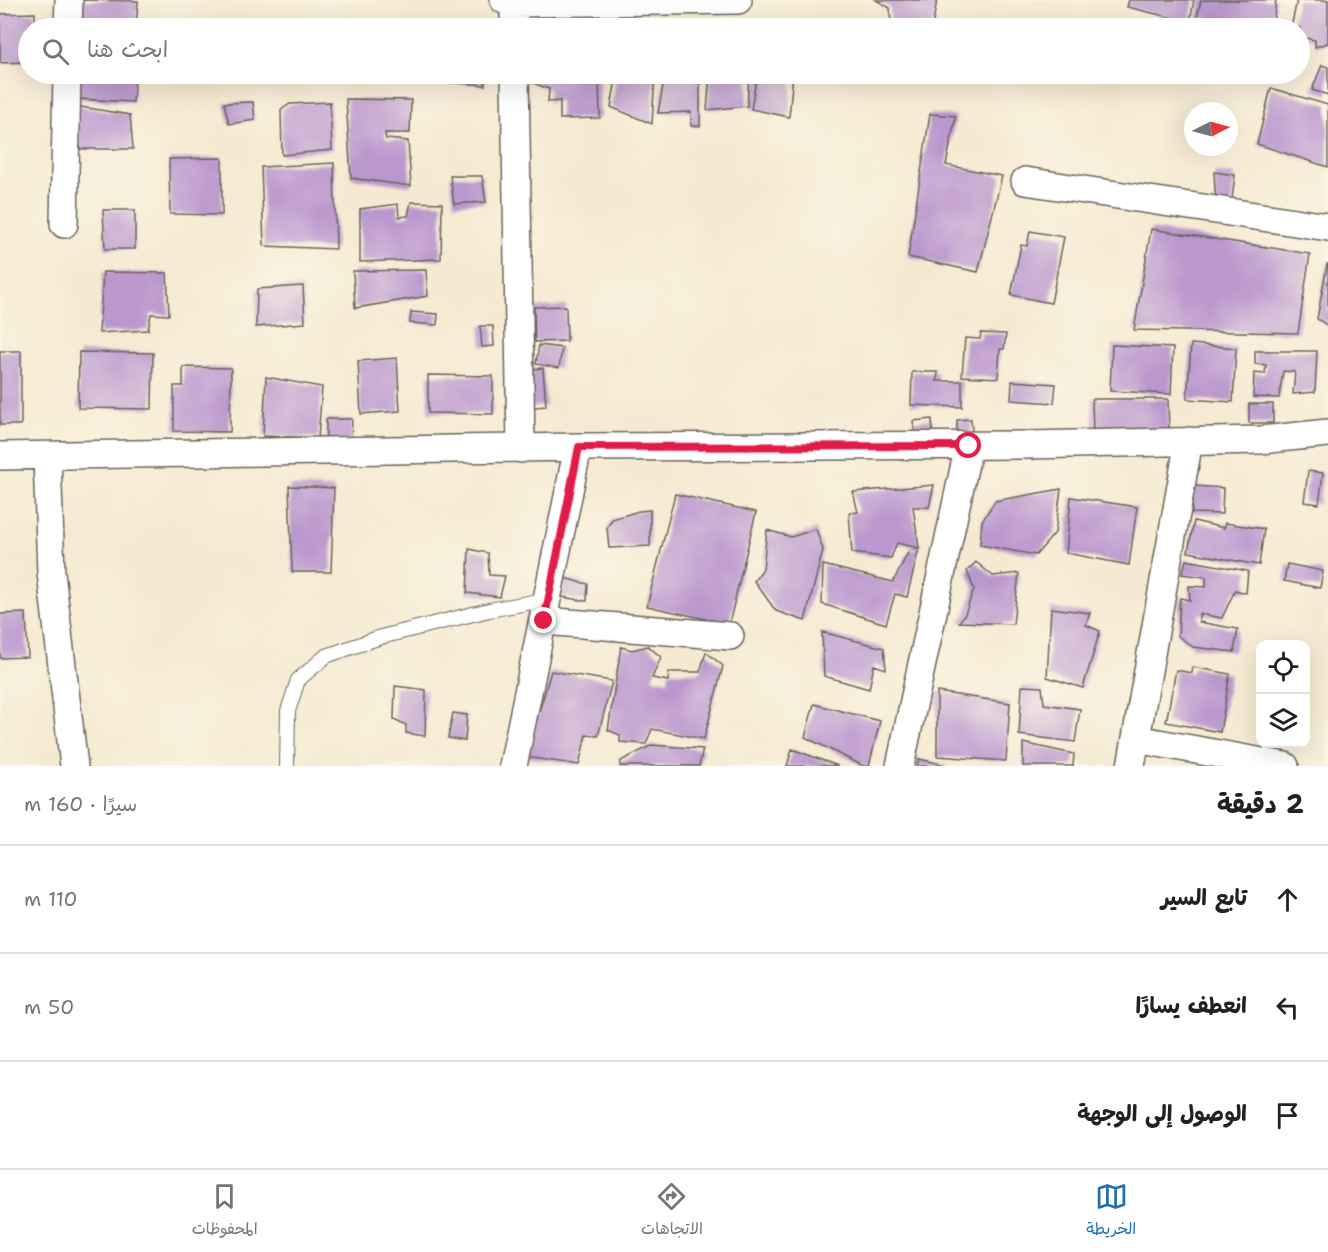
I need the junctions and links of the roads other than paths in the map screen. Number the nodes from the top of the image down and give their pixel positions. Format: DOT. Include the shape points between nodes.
graph roads {
  1 [pos="69,0"];
  2 [pos="738,0"];
  3 [pos="512,8"];
  4 [pos="68,18"];
  5 [pos="67,84"];
  6 [pos="515,84"];
  7 [pos="1025,181"];
  8 [pos="64,224"];
  9 [pos="1328,226"];
  10 [pos="1328,433"];
  11 [pos="1189,441"];
  12 [pos="969,446"];
  13 [pos="579,447"];
  14 [pos="521,448"];
  15 [pos="0,456"];
  16 [pos="47,456"];
  17 [pos="546,610"];
  18 [pos="730,636"];
  19 [pos="1136,739"];
  20 [pos="74,766"];
  21 [pos="287,766"];
  22 [pos="513,766"];
  23 [pos="900,766"];
  24 [pos="1131,766"];
  25 [pos="1285,766"];
  1 -- 4 [label="street"];
  2 -- 3 [label="street"];
  5 -- 8 [label="street"];
  6 -- 14 [label="street"];
  7 -- 9 [label="street"];
  10 -- 11 [label="street" via="1261,440"];
  11 -- 12 [label="street"];
  11 -- 19 [label="street"];
  12 -- 13 [label="street"];
  12 -- 23 [label="street"];
  13 -- 14 [label="street"];
  13 -- 17 [label="street"];
  14 -- 16 [label="street"];
  15 -- 16 [label="street"];
  16 -- 20 [label="street" via="51,573"];
  17 -- 18 [label="street"];
  17 -- 21 [label="lane" via="489,610 392,634 326,656 298,680 288,711"];
  17 -- 22 [label="street"];
  19 -- 24 [label="street"];
  19 -- 25 [label="street"];
}
